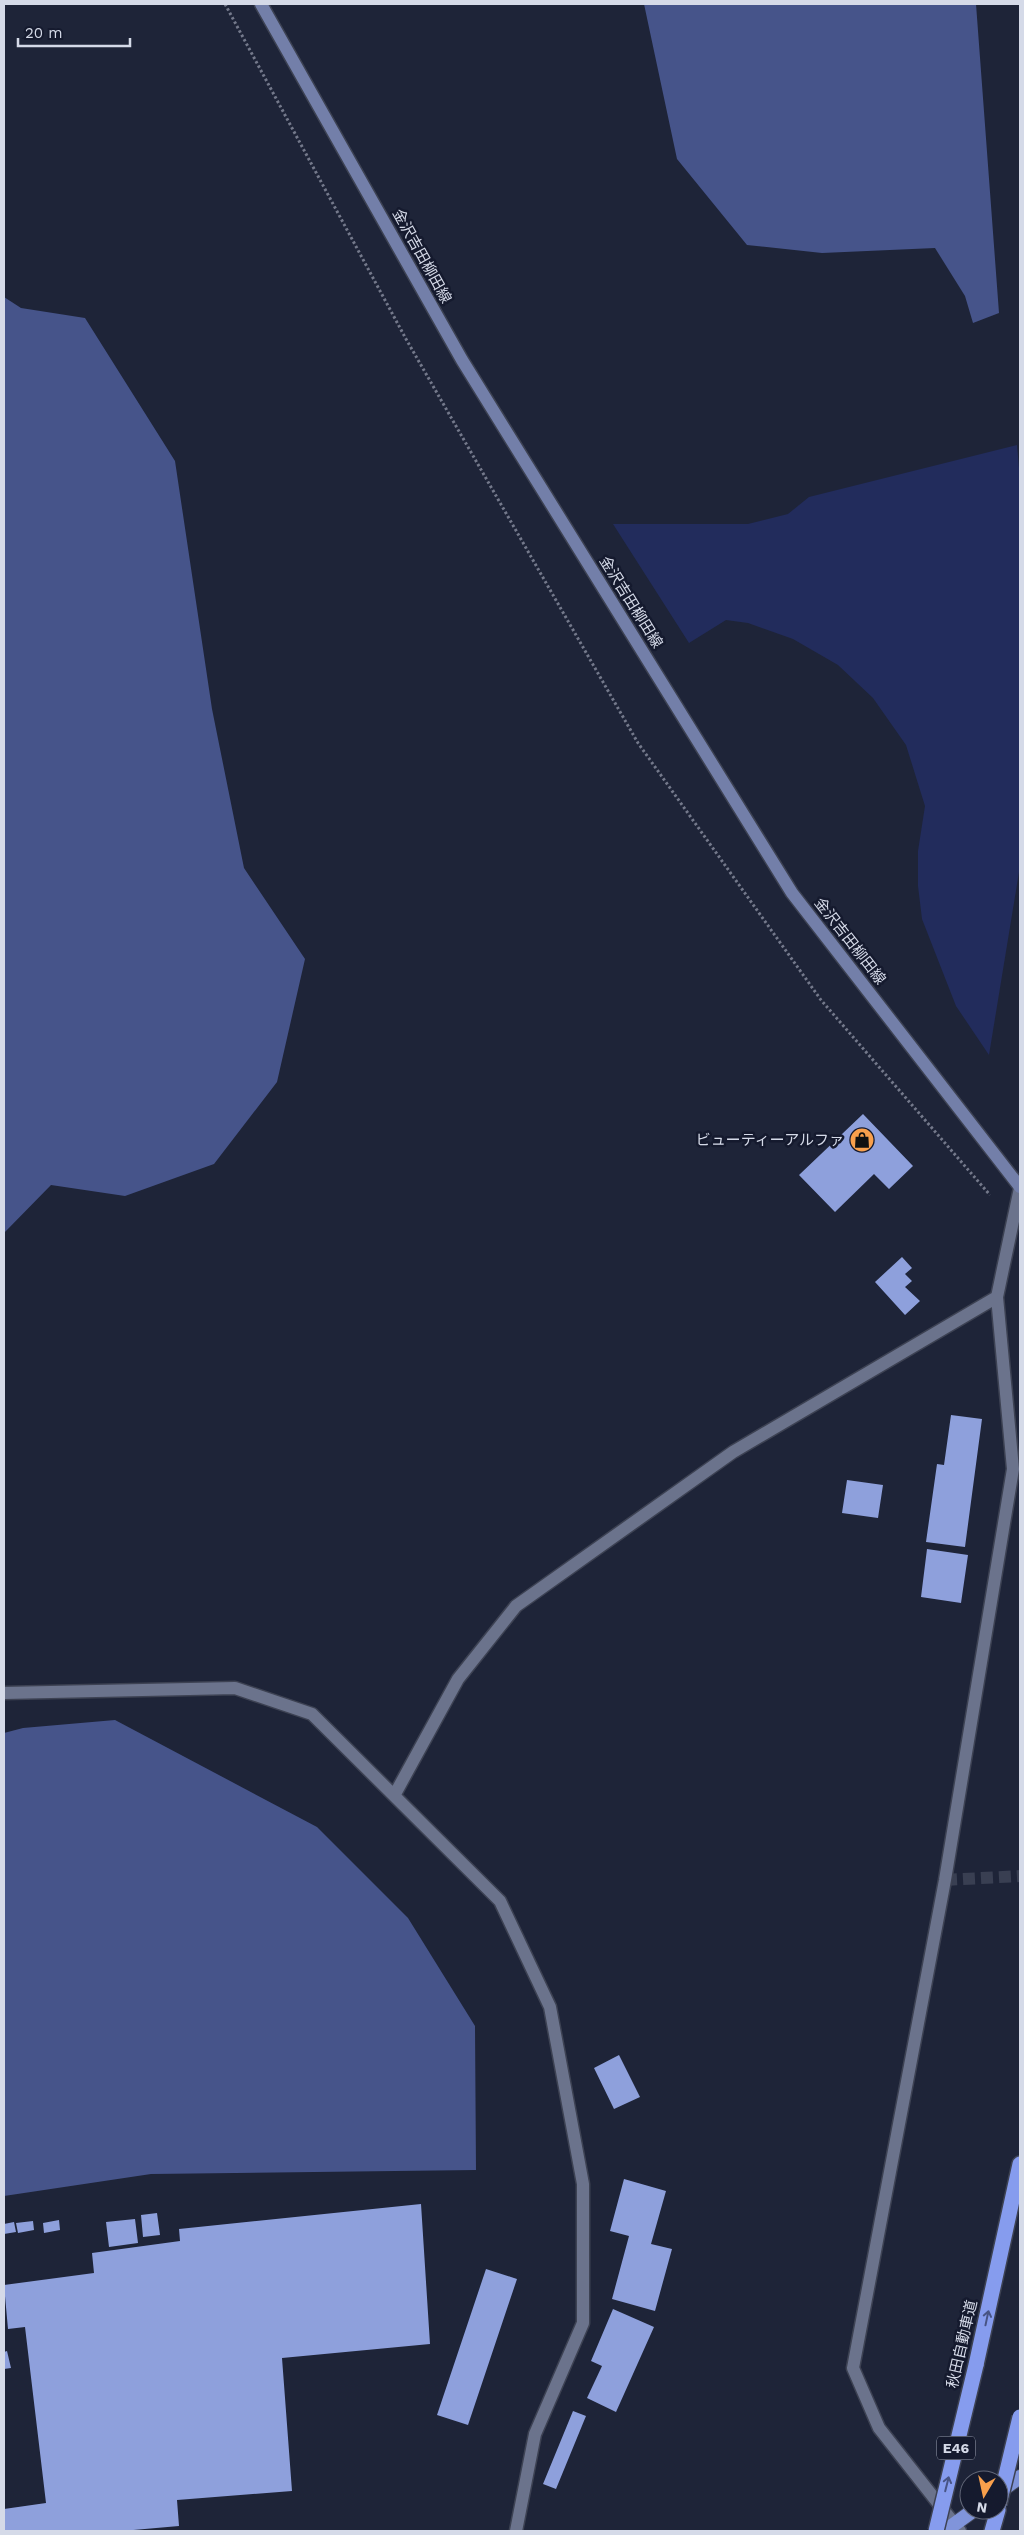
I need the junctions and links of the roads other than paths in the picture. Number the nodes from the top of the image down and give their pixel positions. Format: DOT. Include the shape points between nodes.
graph roads {
  1 [pos="261,4"];
  2 [pos="1020,1187"];
  3 [pos="996,1297"];
  4 [pos="4,1693"];
  5 [pos="395,1794"];
  6 [pos="1020,2164"];
  7 [pos="1020,2417"];
  8 [pos="1007,2470"];
  9 [pos="1020,2477"];
  10 [pos="1009,2485"];
  11 [pos="963,2520"];
  12 [pos="953,2529"];
  13 [pos="516,2531"];
  14 [pos="936,2531"];
  1 -- 2 [label="main road, 金沢吉田柳田線" via="462,360 792,893"];
  2 -- 3 [label="street"];
  3 -- 5 [label="street" via="734,1452 516,1606 458,1679"];
  3 -- 12 [label="street" via="1012,1469 945,1880 852,2368 879,2428"];
  4 -- 5 [label="street" via="235,1688 312,1714"];
  5 -- 13 [label="street" via="500,1901 550,2007 583,2184 583,2322 535,2434"];
  14 -- 6 [label="highway, 秋田自動車道 / E46, one-way, bridge"];
  7 -- 8 [label="highway, bridge"];
  9 -- 10 [label="highway"];
  11 -- 12 [label="highway"];
}
